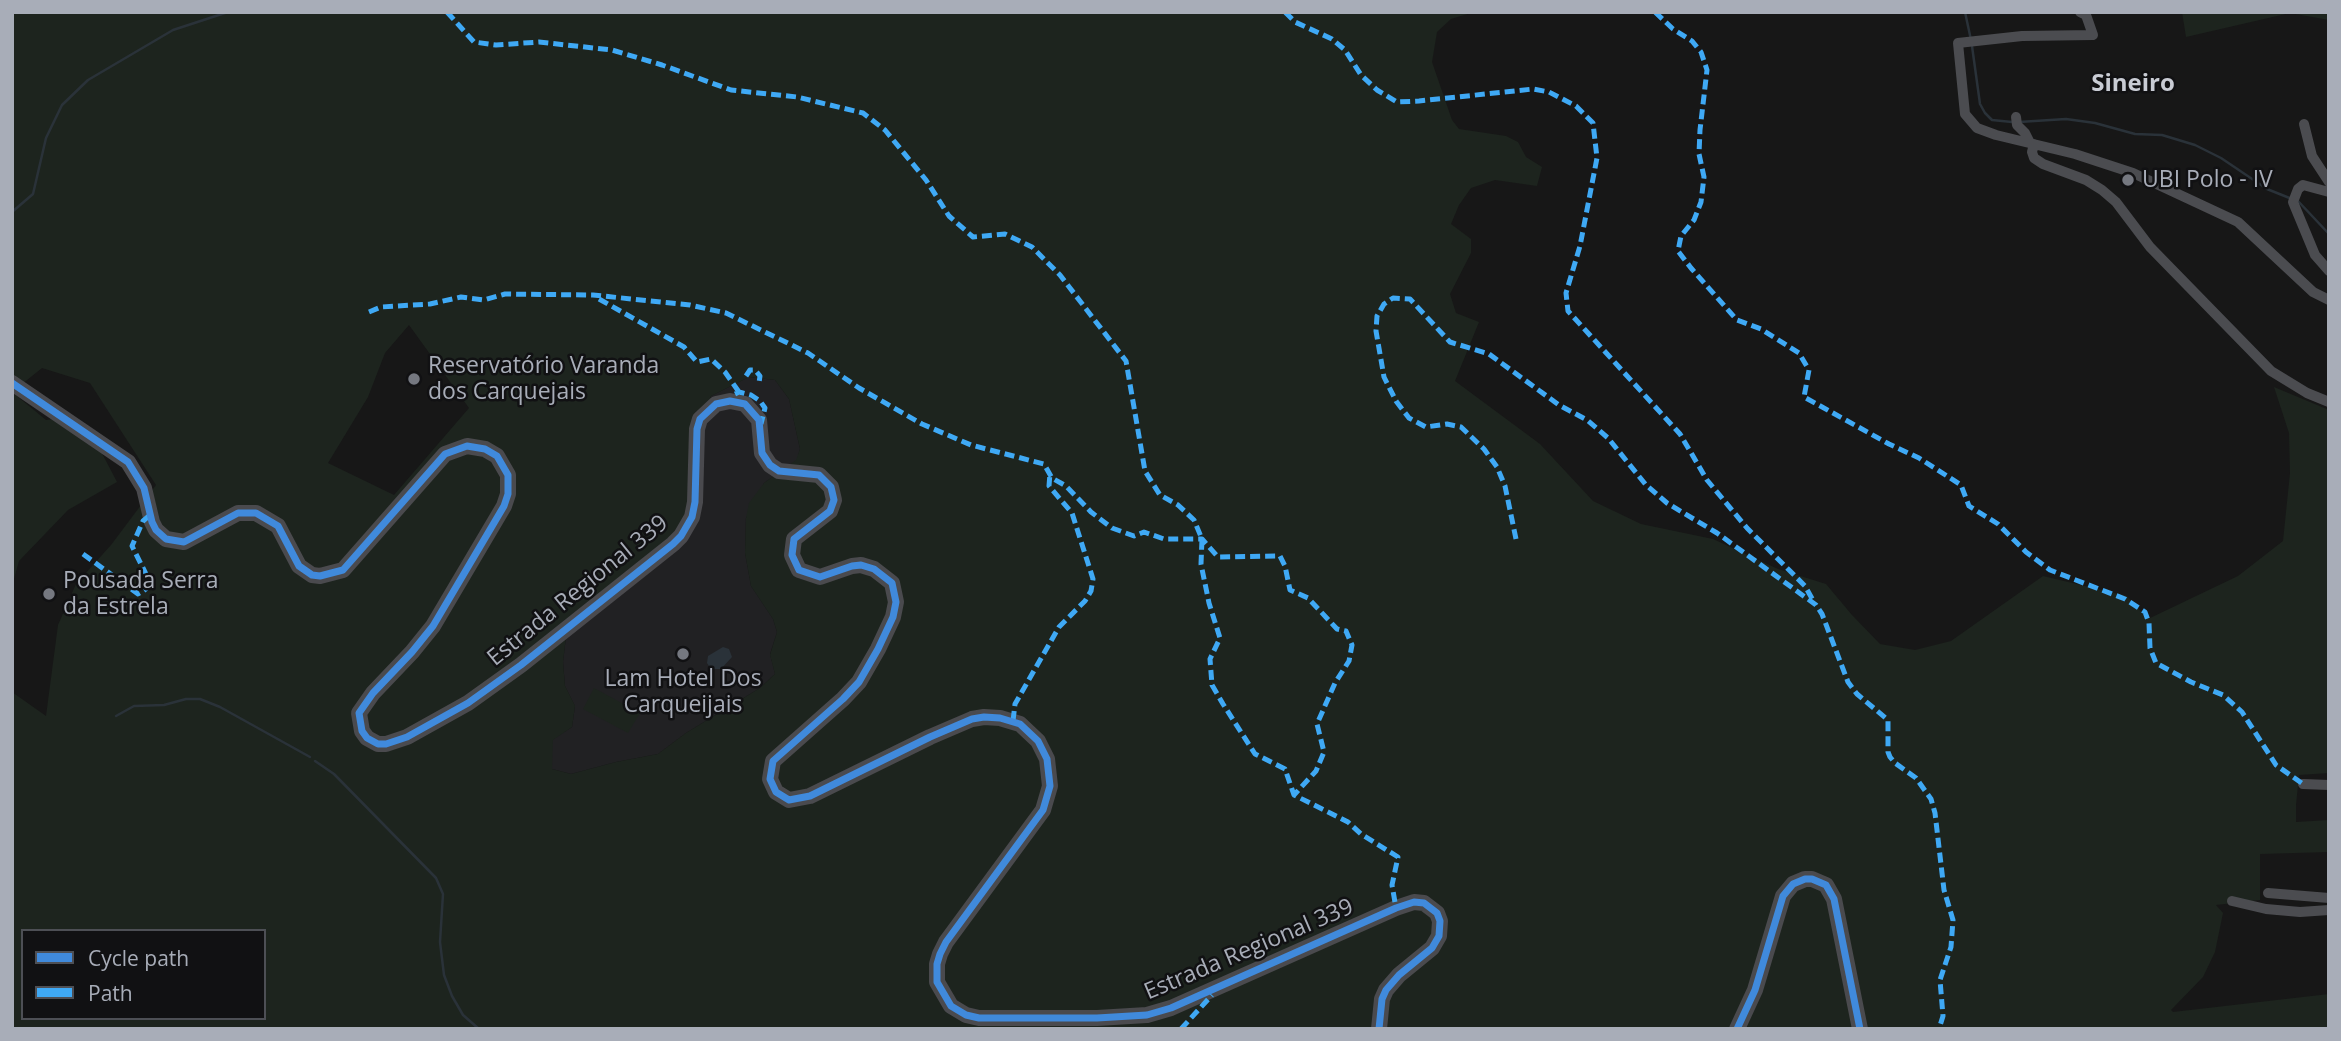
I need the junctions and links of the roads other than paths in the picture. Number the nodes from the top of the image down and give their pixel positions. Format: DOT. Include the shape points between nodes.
graph roads {
  1 [pos="2080,12"];
  2 [pos="2017,121"];
  3 [pos="2304,124"];
  4 [pos="2032,143"];
  5 [pos="2328,188"];
  6 [pos="2329,271"];
  7 [pos="2329,300"];
  8 [pos="12,383"];
  9 [pos="2329,402"];
  10 [pos="2303,784"];
  11 [pos="2329,785"];
  12 [pos="2268,893"];
  13 [pos="2329,898"];
  14 [pos="2232,901"];
  15 [pos="2329,909"];
  16 [pos="1379,1029"];
  17 [pos="1737,1029"];
  18 [pos="1860,1029"];
  1 -- 4 [label="street" via="2086,15 2093,35 1958,43 1965,114 1977,128"];
  2 -- 4 [label="street"];
  3 -- 5 [label="street" via="2312,156"];
  4 -- 7 [label="street" via="2133,173 2238,222 2313,292"];
  4 -- 9 [label="street" via="2035,158 2043,164 2086,180 2116,202 2150,247 2271,371"];
  5 -- 6 [label="street" via="2303,185 2294,199 2315,255"];
  8 -- 16 [label="main road, Estrada Regional 339" via="128,462 144,488 152,522 166,539 184,542 239,513 256,513 278,526 299,566 312,575 342,570 445,454 467,446 497,456 508,475 504,506 438,617 359,713 362,732 378,744 407,737 468,703 673,544 692,517 700,419 716,404 745,404 759,420 762,453 770,465 779,471 819,475 831,487 834,500 830,511 794,539 792,555 799,570 820,578 861,565 874,569 892,583 897,602 859,682 773,761 770,779 775,792 789,800 810,796 972,719 1000,718 1020,724 1038,741 1047,759 1050,786 1043,810 940,954 937,982 951,1006 979,1018 1147,1015 1396,908 1424,903 1437,913 1439,936 1386,990"];
  10 -- 11 [label="street"];
  12 -- 13 [label="street"];
  14 -- 15 [label="street" via="2288,911"];
  17 -- 18 [label="main road" via="1755,990 1783,895 1805,879 1826,885 1834,900"];
}
